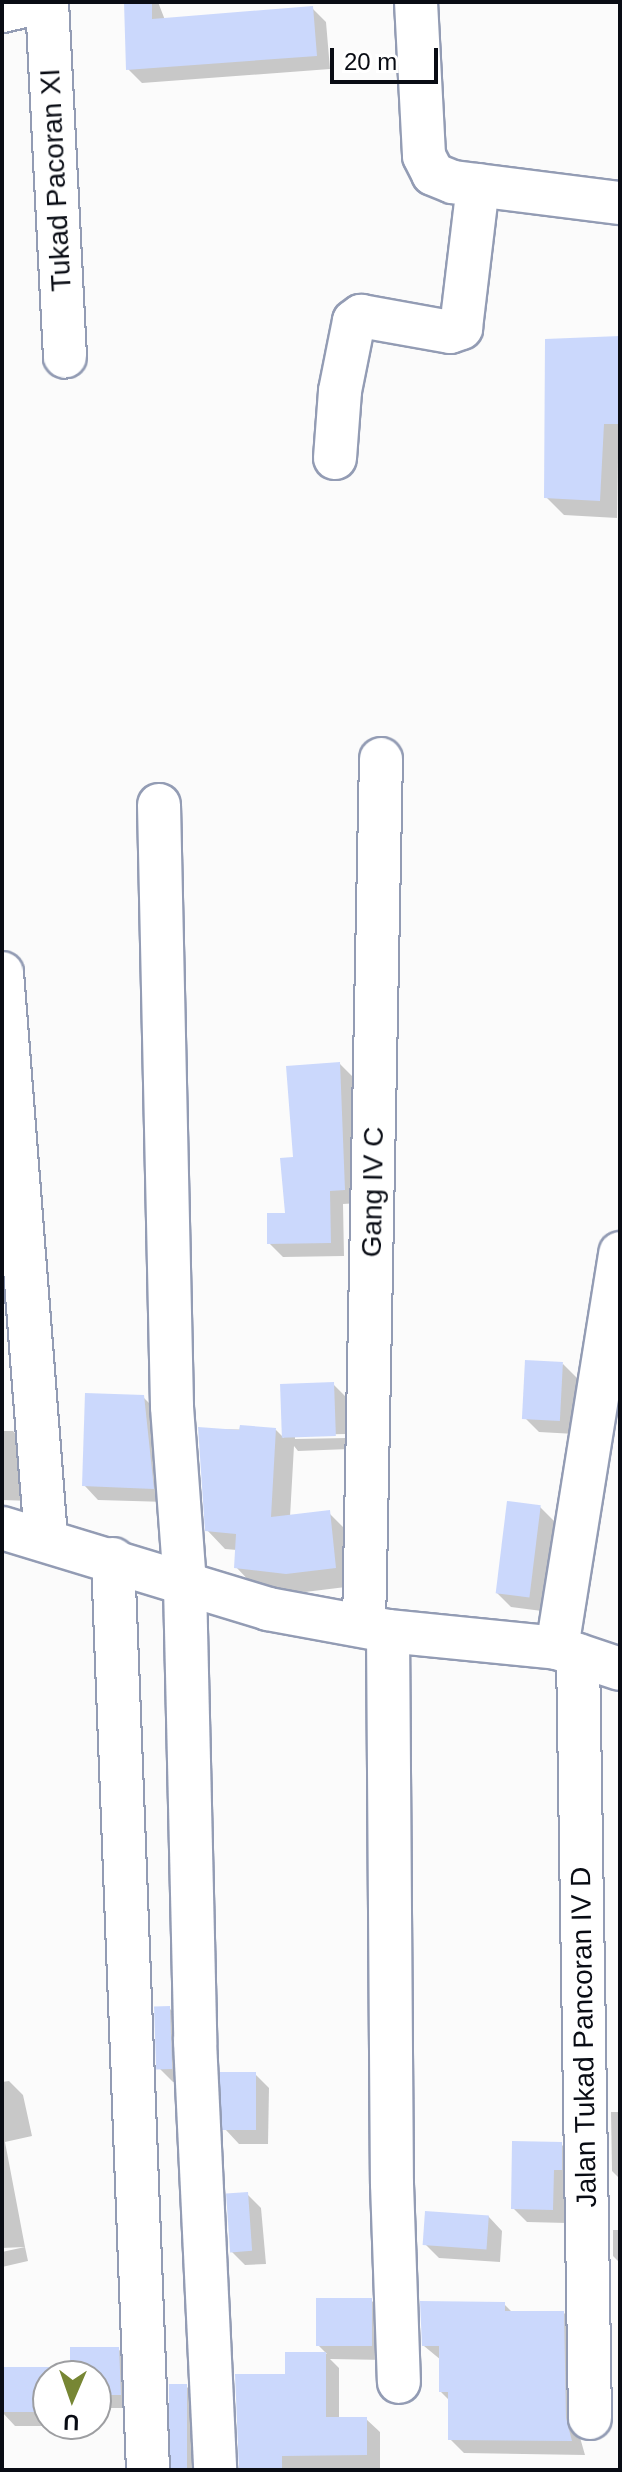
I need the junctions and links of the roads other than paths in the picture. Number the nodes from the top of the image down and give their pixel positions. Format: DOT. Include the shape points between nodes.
graph roads {
  1 [pos="44,2"];
  2 [pos="416,2"];
  3 [pos="2,11"];
  4 [pos="478,185"];
  5 [pos="620,203"];
  6 [pos="65,357"];
  7 [pos="335,458"];
  8 [pos="381,759"];
  9 [pos="159,805"];
  10 [pos="2,973"];
  11 [pos="620,1253"];
  12 [pos="2,1528"];
  13 [pos="46,1538"];
  14 [pos="113,1559"];
  15 [pos="185,1585"];
  16 [pos="376,1628"];
  17 [pos="568,1651"];
  18 [pos="620,1669"];
  19 [pos="399,2382"];
  20 [pos="590,2418"];
  21 [pos="148,2470"];
  22 [pos="215,2470"];
  1 -- 3 [label="street"];
  1 -- 6 [label="street, Tukad Pacoran XI"];
  2 -- 4 [label="street" via="427,167 453,182"];
  4 -- 5 [label="street"];
  4 -- 7 [label="street" via="461,328 450,332 361,316 354,321 340,391"];
  8 -- 16 [label="street, Gang IV C"];
  9 -- 15 [label="street" via="172,1407"];
  10 -- 13 [label="street"];
  11 -- 17 [label="street, Jalan Tukad Pancoran IV D"];
  12 -- 13 [label="street"];
  13 -- 14 [label="street"];
  14 -- 15 [label="street"];
  14 -- 21 [label="street"];
  15 -- 16 [label="street" via="268,1609"];
  15 -- 22 [label="street" via="195,2041"];
  16 -- 17 [label="street"];
  16 -- 19 [label="street, Gang IV C"];
  17 -- 18 [label="street"];
  17 -- 20 [label="street, Jalan Tukad Pancoran IV D"];
}
